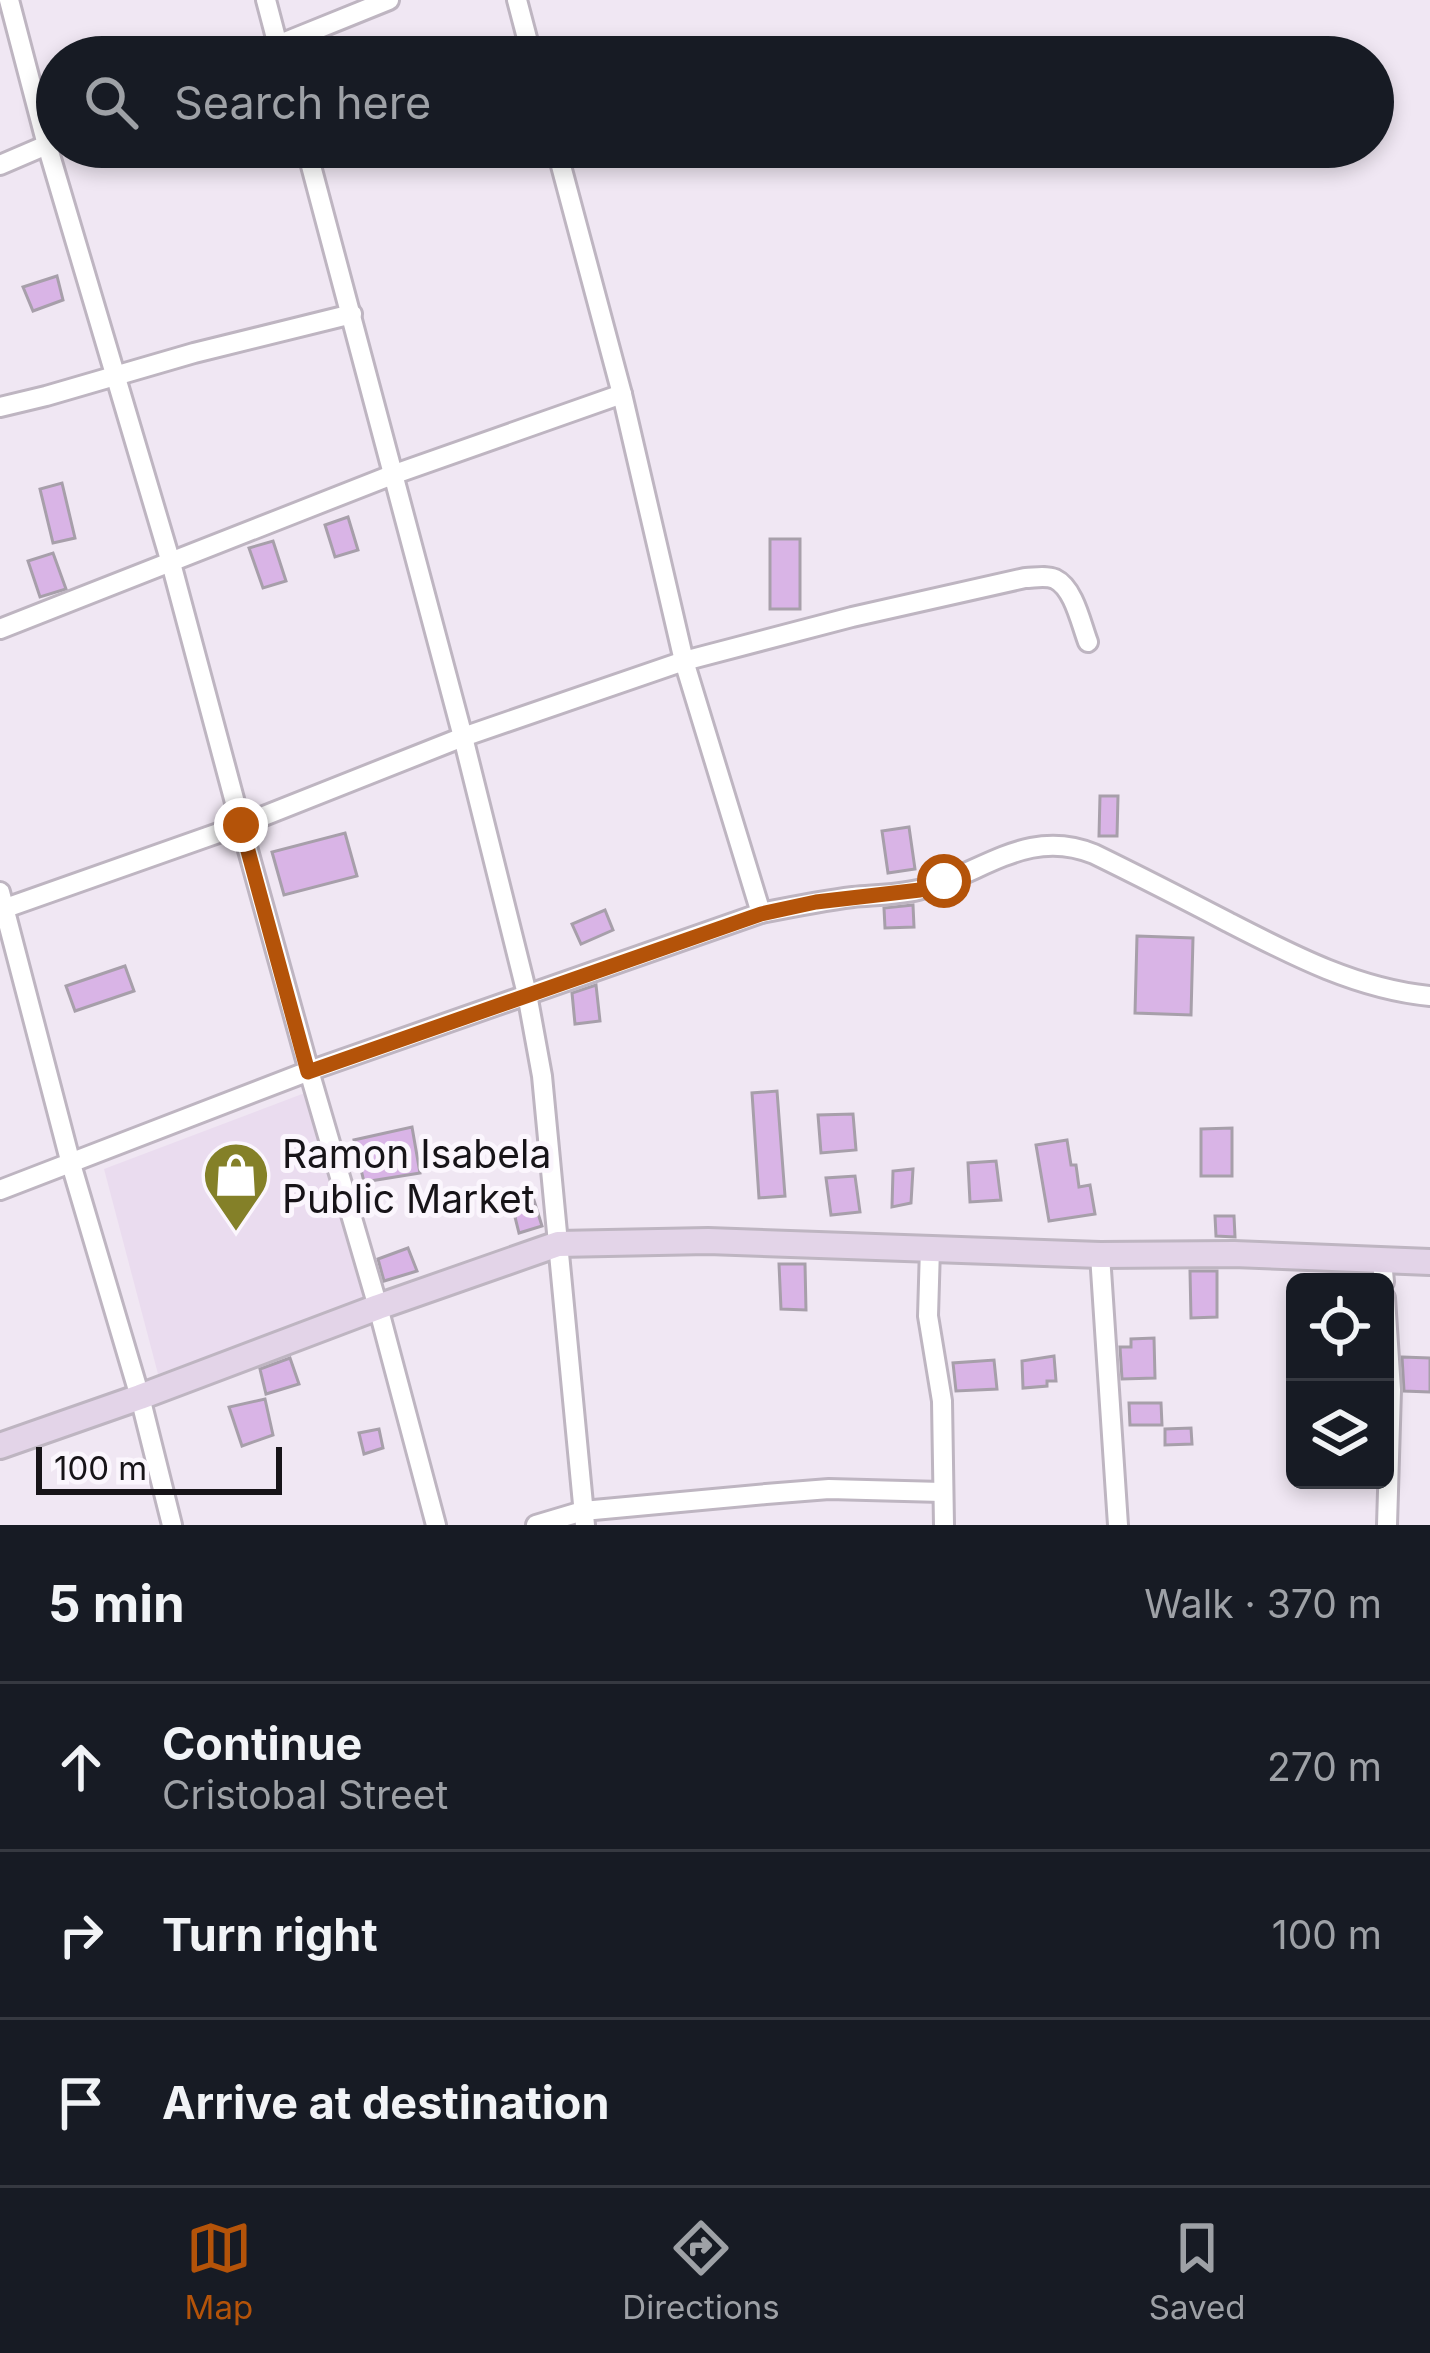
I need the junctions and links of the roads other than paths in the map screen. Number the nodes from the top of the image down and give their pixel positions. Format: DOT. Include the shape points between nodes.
graph roads {
  1 [pos="9,0"];
  2 [pos="266,0"];
  3 [pos="388,0"];
  4 [pos="517,0"];
  5 [pos="275,36"];
  6 [pos="311,36"];
  7 [pos="526,36"];
  8 [pos="36,89"];
  9 [pos="36,149"];
  10 [pos="0,166"];
  11 [pos="59,168"];
  12 [pos="312,168"];
  13 [pos="562,168"];
  14 [pos="352,314"];
  15 [pos="116,374"];
  16 [pos="622,394"];
  17 [pos="0,406"];
  18 [pos="392,475"];
  19 [pos="171,563"];
  20 [pos="0,629"];
  21 [pos="1088,642"];
  22 [pos="684,661"];
  23 [pos="463,737"];
  24 [pos="241,825"];
  25 [pos="1,904"];
  26 [pos="761,914"];
  27 [pos="527,994"];
  28 [pos="1430,996"];
  29 [pos="308,1072"];
  30 [pos="71,1164"];
  31 [pos="0,1190"];
  32 [pos="558,1244"];
  33 [pos="929,1248"];
  34 [pos="1100,1255"];
  35 [pos="1430,1262"];
  36 [pos="1383,1271"];
  37 [pos="378,1307"];
  38 [pos="1390,1381"];
  39 [pos="140,1397"];
  40 [pos="0,1446"];
  41 [pos="942,1492"];
  42 [pos="584,1518"];
  43 [pos="172,1525"];
  44 [pos="436,1525"];
  45 [pos="536,1525"];
  46 [pos="944,1525"];
  47 [pos="1118,1525"];
  48 [pos="1387,1525"];
  1 -- 8 [label="street"];
  2 -- 5 [label="street"];
  3 -- 6 [label="street"];
  4 -- 7 [label="street"];
  9 -- 10 [label="street"];
  11 -- 15 [label="street"];
  12 -- 14 [label="street"];
  13 -- 16 [label="street"];
  14 -- 15 [label="street"];
  14 -- 18 [label="street"];
  15 -- 17 [label="street"];
  15 -- 19 [label="street"];
  16 -- 18 [label="street"];
  16 -- 22 [label="street"];
  18 -- 19 [label="street"];
  18 -- 23 [label="street"];
  19 -- 20 [label="street"];
  19 -- 24 [label="street"];
  21 -- 22 [label="street" via="1064,587 1045,577"];
  22 -- 23 [label="street"];
  22 -- 26 [label="street"];
  23 -- 24 [label="street"];
  23 -- 27 [label="street"];
  24 -- 25 [label="street"];
  24 -- 29 [label="street"];
  25 -- 30 [label="street"];
  26 -- 27 [label="street"];
  26 -- 28 [label="street" via="920,890 1028,848 1074,845 1294,956"];
  27 -- 29 [label="street"];
  27 -- 32 [label="street"];
  29 -- 30 [label="street"];
  29 -- 37 [label="street"];
  30 -- 31 [label="street"];
  30 -- 39 [label="street"];
  32 -- 33 [label="main road"];
  32 -- 37 [label="main road"];
  32 -- 42 [label="street"];
  33 -- 34 [label="main road"];
  33 -- 41 [label="street"];
  34 -- 36 [label="main road" via="1234,1254"];
  34 -- 47 [label="street"];
  35 -- 36 [label="main road"];
  37 -- 39 [label="main road"];
  37 -- 44 [label="street"];
  38 -- 48 [label="street"];
  39 -- 40 [label="main road"];
  39 -- 43 [label="street"];
  41 -- 42 [label="street" via="829,1489"];
  41 -- 46 [label="street"];
  42 -- 45 [label="street"];
}
